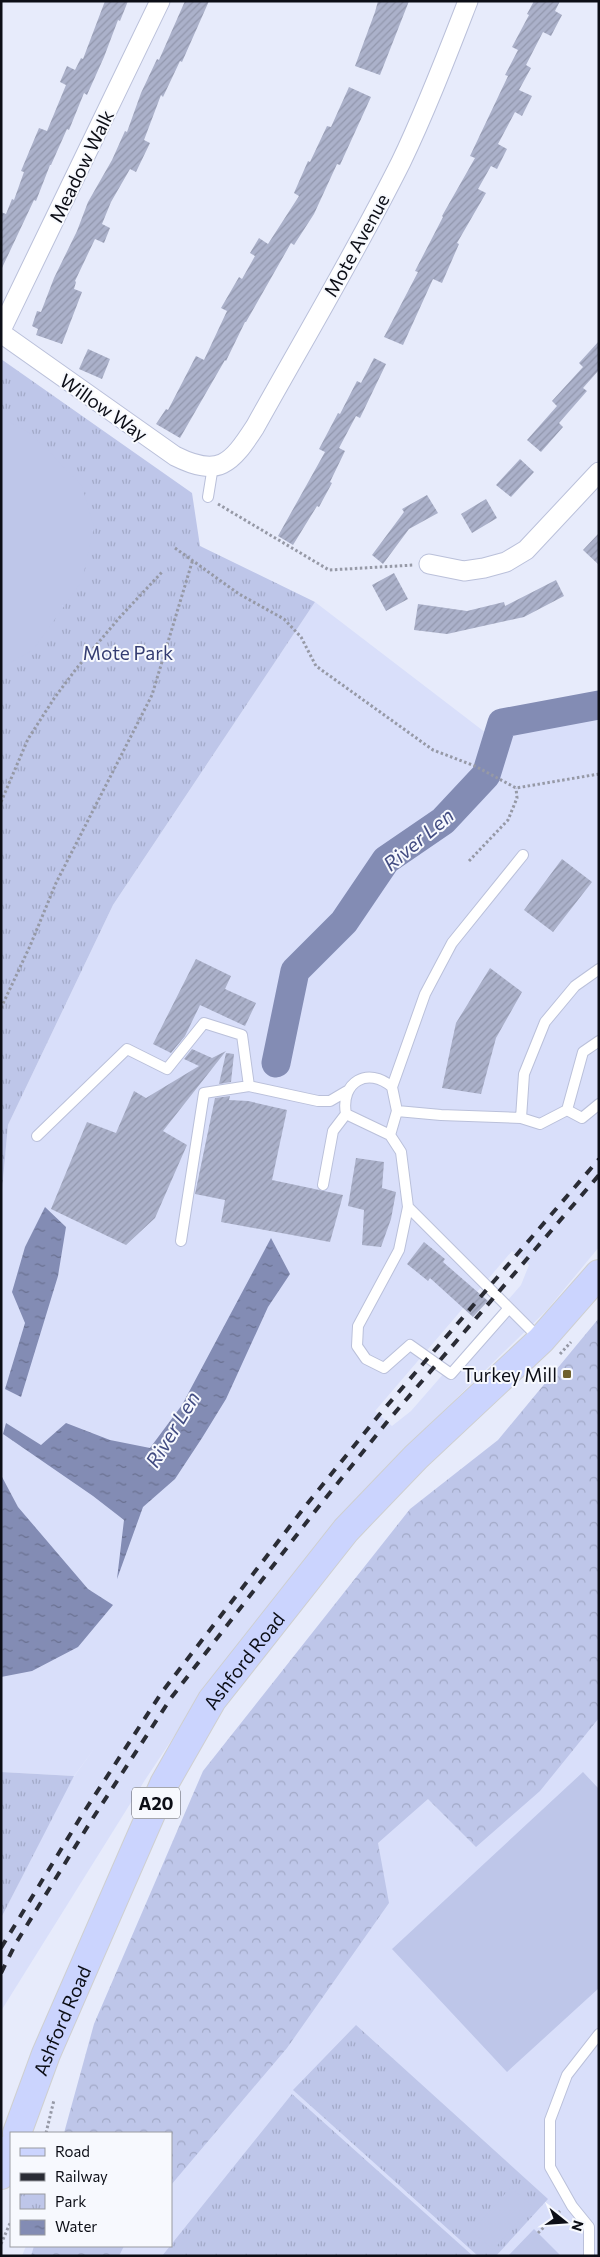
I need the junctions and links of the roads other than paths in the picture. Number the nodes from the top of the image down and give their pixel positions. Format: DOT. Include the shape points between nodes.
graph roads {
  1 [pos="160,1"];
  2 [pos="468,1"];
  3 [pos="1,332"];
  4 [pos="213,466"];
  5 [pos="599,472"];
  6 [pos="208,497"];
  7 [pos="429,564"];
  8 [pos="523,855"];
  9 [pos="599,968"];
  10 [pos="599,1041"];
  11 [pos="249,1086"];
  12 [pos="392,1087"];
  13 [pos="347,1091"];
  14 [pos="599,1104"];
  15 [pos="567,1110"];
  16 [pos="397,1111"];
  17 [pos="346,1114"];
  18 [pos="521,1118"];
  19 [pos="37,1136"];
  20 [pos="390,1136"];
  21 [pos="323,1185"];
  22 [pos="408,1207"];
  23 [pos="181,1240"];
  24 [pos="599,1274"];
  25 [pos="509,1308"];
  26 [pos="549,1348"];
  27 [pos="599,2034"];
  28 [pos="17,2132"];
  29 [pos="10,2151"];
  30 [pos="1,2175"];
  31 [pos="589,2256"];
  1 -- 3 [label="street, Meadow Walk"];
  2 -- 4 [label="street, Mote Avenue" via="402,161 375,212 242,447 229,460"];
  3 -- 4 [label="street, Willow Way" via="175,456 195,466"];
  4 -- 6 [label="lane"];
  5 -- 7 [label="street" via="526,550 506,562 464,571"];
  8 -- 12 [label="lane" via="452,943 425,994"];
  9 -- 18 [label="lane" via="575,986 545,1022 524,1074"];
  10 -- 15 [label="lane" via="583,1052"];
  11 -- 13 [label="lane" via="318,1101 330,1101"];
  11 -- 19 [label="lane" via="242,1035 204,1023 167,1069 128,1050"];
  11 -- 23 [label="lane" via="204,1093"];
  12 -- 13 [label="lane" via="380,1078 371,1077 362,1078"];
  12 -- 16 [label="lane"];
  13 -- 17 [label="lane"];
  14 -- 15 [label="lane" via="582,1118"];
  15 -- 18 [label="lane" via="540,1124"];
  16 -- 18 [label="lane"];
  16 -- 20 [label="lane"];
  17 -- 20 [label="lane"];
  17 -- 21 [label="lane" via="333,1131"];
  20 -- 22 [label="lane" via="401,1152"];
  22 -- 25 [label="lane"];
  22 -- 25 [label="lane" via="399,1250 358,1326 357,1346 366,1359 384,1368 410,1345 452,1374"];
  24 -- 26 [label="main road, Ashford Road / A20"];
  25 -- 26 [label="lane"];
  26 -- 28 [label="main road, Ashford Road / A20" via="416,1457 346,1530 212,1700 164,1784 46,2054"];
  27 -- 31 [label="lane" via="567,2075 550,2120 550,2167 589,2227"];
  29 -- 30 [label="main road"];
}
